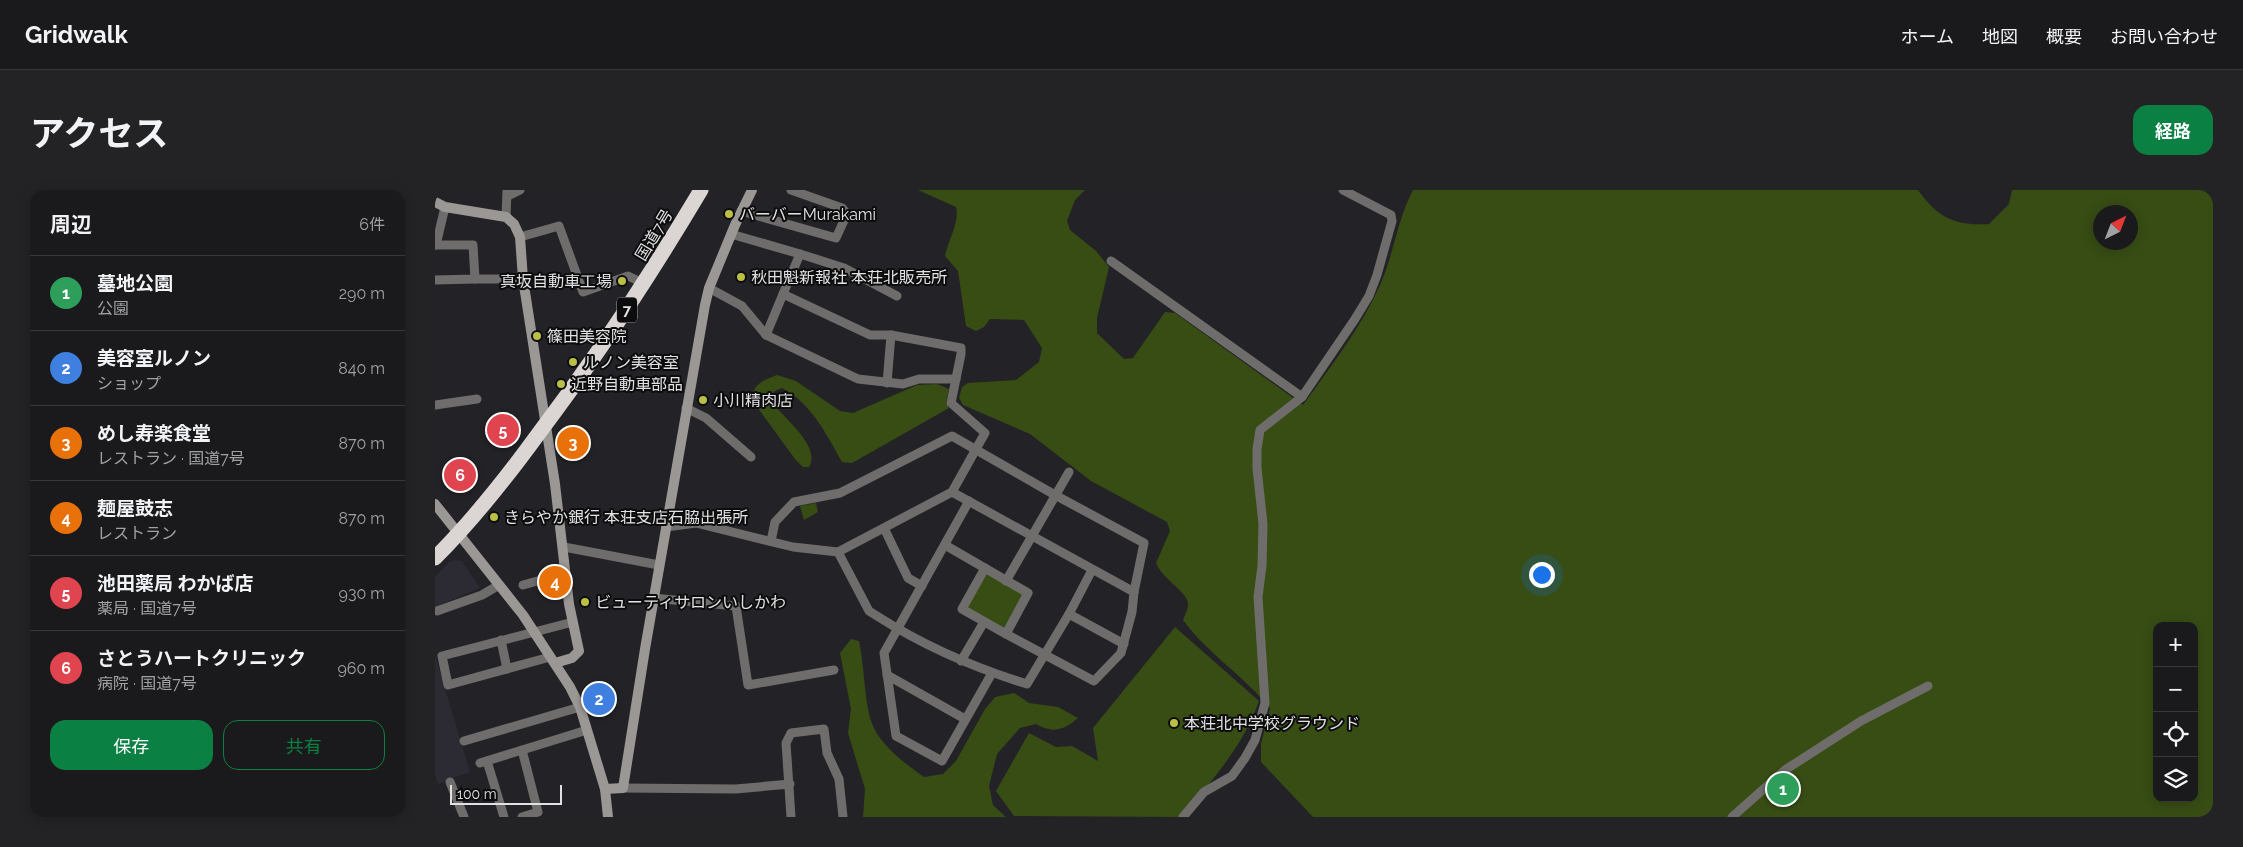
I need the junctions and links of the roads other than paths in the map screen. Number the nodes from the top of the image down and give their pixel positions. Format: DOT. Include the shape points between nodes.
graph roads {
  1 [pos="520,190"];
  2 [pos="701,190"];
  3 [pos="752,190"];
  4 [pos="791,190"];
  5 [pos="1343,190"];
  6 [pos="507,193"];
  7 [pos="435,202"];
  8 [pos="445,207"];
  9 [pos="741,211"];
  10 [pos="506,217"];
  11 [pos="731,234"];
  12 [pos="519,237"];
  13 [pos="435,245"];
  14 [pos="800,254"];
  15 [pos="1111,261"];
  16 [pos="523,278"];
  17 [pos="475,279"];
  18 [pos="435,280"];
  19 [pos="645,284"];
  20 [pos="709,288"];
  21 [pos="783,294"];
  22 [pos="897,296"];
  23 [pos="766,335"];
  24 [pos="891,335"];
  25 [pos="955,379"];
  26 [pos="887,383"];
  27 [pos="1302,397"];
  28 [pos="477,399"];
  29 [pos="435,405"];
  30 [pos="686,408"];
  31 [pos="546,425"];
  32 [pos="975,450"];
  33 [pos="751,457"];
  34 [pos="1069,472"];
  35 [pos="953,492"];
  36 [pos="1055,496"];
  37 [pos="969,502"];
  38 [pos="435,504"];
  39 [pos="665,527"];
  40 [pos="884,528"];
  41 [pos="458,535"];
  42 [pos="1031,537"];
  43 [pos="771,541"];
  44 [pos="945,545"];
  45 [pos="564,548"];
  46 [pos="838,552"];
  47 [pos="435,558"];
  48 [pos="659,565"];
  49 [pos="985,568"];
  50 [pos="1092,570"];
  51 [pos="566,573"];
  52 [pos="1006,581"];
  53 [pos="499,585"];
  54 [pos="523,585"];
  55 [pos="922,586"];
  56 [pos="1134,592"];
  57 [pos="653,598"];
  58 [pos="437,611"];
  59 [pos="1069,614"];
  60 [pos="573,622"];
  61 [pos="984,622"];
  62 [pos="897,628"];
  63 [pos="534,631"];
  64 [pos="1006,634"];
  65 [pos="501,640"];
  66 [pos="1124,644"];
  67 [pos="1045,655"];
  68 [pos="553,660"];
  69 [pos="961,661"];
  70 [pos="507,669"];
  71 [pos="834,670"];
  72 [pos="992,673"];
  73 [pos="887,675"];
  74 [pos="1928,686"];
  75 [pos="580,707"];
  76 [pos="965,719"];
  77 [pos="587,730"];
  78 [pos="464,741"];
  79 [pos="521,750"];
  80 [pos="451,782"];
  81 [pos="790,784"];
  82 [pos="623,788"];
  83 [pos="605,789"];
  84 [pos="464,817"];
  85 [pos="503,817"];
  86 [pos="522,817"];
  87 [pos="609,817"];
  88 [pos="791,817"];
  89 [pos="843,817"];
  90 [pos="1183,817"];
  91 [pos="1732,817"];
  1 -- 6 [label="street"];
  2 -- 19 [label="highway, 国道7号 / 7"];
  3 -- 9 [label="street"];
  4 -- 9 [label="street" via="842,208 847,214 836,238"];
  5 -- 27 [label="street" via="1391,215 1392,221 1369,296 1329,361"];
  6 -- 10 [label="street"];
  7 -- 8 [label="street"];
  8 -- 10 [label="street"];
  8 -- 13 [label="street"];
  9 -- 11 [label="street"];
  10 -- 12 [label="street" via="514,224"];
  11 -- 14 [label="street"];
  11 -- 20 [label="street"];
  12 -- 16 [label="street"];
  12 -- 19 [label="street" via="559,226 583,292 628,276"];
  13 -- 17 [label="street" via="473,245"];
  14 -- 21 [label="street"];
  14 -- 22 [label="street" via="844,268"];
  15 -- 27 [label="street"];
  16 -- 17 [label="street"];
  16 -- 31 [label="street"];
  17 -- 18 [label="street"];
  19 -- 31 [label="highway, 国道7号 / 7"];
  20 -- 23 [label="street" via="742,306"];
  20 -- 30 [label="street"];
  21 -- 23 [label="street"];
  21 -- 24 [label="street" via="870,335"];
  23 -- 26 [label="street" via="858,379"];
  24 -- 25 [label="street" via="961,348"];
  24 -- 26 [label="street"];
  25 -- 26 [label="street"];
  25 -- 32 [label="street" via="951,402 985,433"];
  27 -- 90 [label="street" via="1261,430 1257,449 1263,524 1258,596 1265,703 1255,740 1232,776 1204,792"];
  28 -- 29 [label="street"];
  30 -- 33 [label="street" via="706,418"];
  30 -- 39 [label="street"];
  31 -- 41 [label="highway, 国道7号 / 7"];
  31 -- 45 [label="street"];
  32 -- 35 [label="street"];
  32 -- 36 [label="street"];
  32 -- 43 [label="street" via="952,436 840,494 794,502 775,522"];
  34 -- 36 [label="street"];
  35 -- 37 [label="street"];
  35 -- 40 [label="street"];
  36 -- 42 [label="street"];
  36 -- 56 [label="street" via="1144,543"];
  37 -- 42 [label="street"];
  37 -- 44 [label="street"];
  38 -- 41 [label="street"];
  39 -- 43 [label="street" via="695,523"];
  39 -- 48 [label="street"];
  40 -- 46 [label="street"];
  40 -- 55 [label="street" via="908,578"];
  41 -- 47 [label="highway, 国道7号 / 7"];
  41 -- 53 [label="street"];
  42 -- 50 [label="street"];
  42 -- 52 [label="street"];
  43 -- 46 [label="street"];
  44 -- 49 [label="street"];
  44 -- 55 [label="street"];
  45 -- 48 [label="street"];
  45 -- 51 [label="street"];
  46 -- 62 [label="street" via="869,610"];
  48 -- 57 [label="street"];
  49 -- 52 [label="street"];
  49 -- 61 [label="street" via="962,609"];
  50 -- 56 [label="street"];
  50 -- 59 [label="street"];
  51 -- 54 [label="street"];
  51 -- 60 [label="street"];
  52 -- 64 [label="street" via="1028,593"];
  53 -- 58 [label="street" via="482,595"];
  53 -- 63 [label="street"];
  55 -- 62 [label="street"];
  56 -- 66 [label="street"];
  57 -- 71 [label="street" via="736,606 748,685"];
  57 -- 82 [label="street"];
  59 -- 66 [label="street"];
  59 -- 67 [label="street"];
  60 -- 63 [label="street"];
  60 -- 68 [label="street" via="579,650 572,658"];
  61 -- 64 [label="street"];
  61 -- 69 [label="street"];
  62 -- 69 [label="street"];
  62 -- 73 [label="street" via="884,653"];
  63 -- 65 [label="street"];
  63 -- 68 [label="street"];
  64 -- 67 [label="street"];
  65 -- 70 [label="street"];
  65 -- 70 [label="street" via="442,656 448,685"];
  66 -- 67 [label="street" via="1121,653 1094,681"];
  67 -- 72 [label="street" via="1027,684"];
  68 -- 70 [label="street"];
  68 -- 75 [label="street"];
  69 -- 72 [label="street"];
  72 -- 76 [label="street"];
  73 -- 76 [label="street"];
  73 -- 76 [label="street" via="896,736 942,761"];
  74 -- 91 [label="street" via="1861,721 1785,770"];
  75 -- 77 [label="street"];
  75 -- 78 [label="street"];
  77 -- 79 [label="street"];
  77 -- 83 [label="street"];
  79 -- 85 [label="street" via="483,762"];
  79 -- 86 [label="street" via="538,812"];
  80 -- 84 [label="street"];
  81 -- 82 [label="street" via="736,789"];
  81 -- 88 [label="street"];
  81 -- 89 [label="street" via="786,743 791,733 824,729 827,753 839,779"];
  82 -- 83 [label="street"];
  83 -- 87 [label="street"];
}
